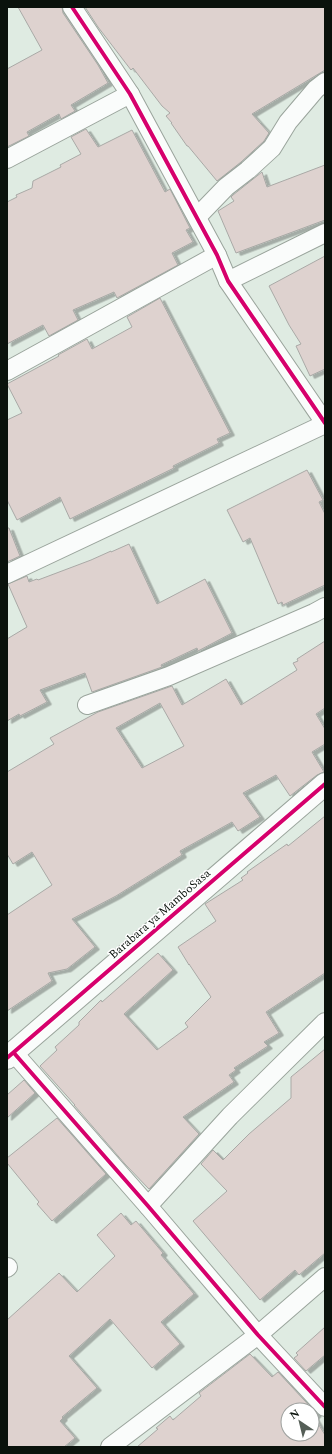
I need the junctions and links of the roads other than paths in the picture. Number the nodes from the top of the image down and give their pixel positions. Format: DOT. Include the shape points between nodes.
graph roads {
  1 [pos="72,7"];
  2 [pos="325,82"];
  3 [pos="130,94"];
  4 [pos="7,159"];
  5 [pos="197,217"];
  6 [pos="325,233"];
  7 [pos="217,255"];
  8 [pos="228,281"];
  9 [pos="7,371"];
  10 [pos="325,424"];
  11 [pos="7,574"];
  12 [pos="325,607"];
  13 [pos="88,704"];
  14 [pos="325,784"];
  15 [pos="325,1022"];
  16 [pos="10,1056"];
  17 [pos="148,1206"];
  18 [pos="325,1277"];
  19 [pos="258,1335"];
  20 [pos="325,1407"];
  21 [pos="117,1445"];
  1 -- 3 [label="street"];
  2 -- 5 [label="street" via="288,122 272,148 226,187"];
  3 -- 4 [label="street"];
  3 -- 5 [label="street"];
  5 -- 7 [label="street"];
  6 -- 8 [label="street"];
  7 -- 8 [label="street"];
  7 -- 9 [label="street"];
  8 -- 10 [label="street"];
  10 -- 11 [label="street"];
  12 -- 13 [label="street" via="169,676"];
  14 -- 16 [label="street, Barabara ya MamboSasa"];
  15 -- 17 [label="street" via="230,1116"];
  16 -- 17 [label="street"];
  17 -- 19 [label="street"];
  18 -- 19 [label="street"];
  19 -- 20 [label="street"];
  19 -- 21 [label="street"];
}
